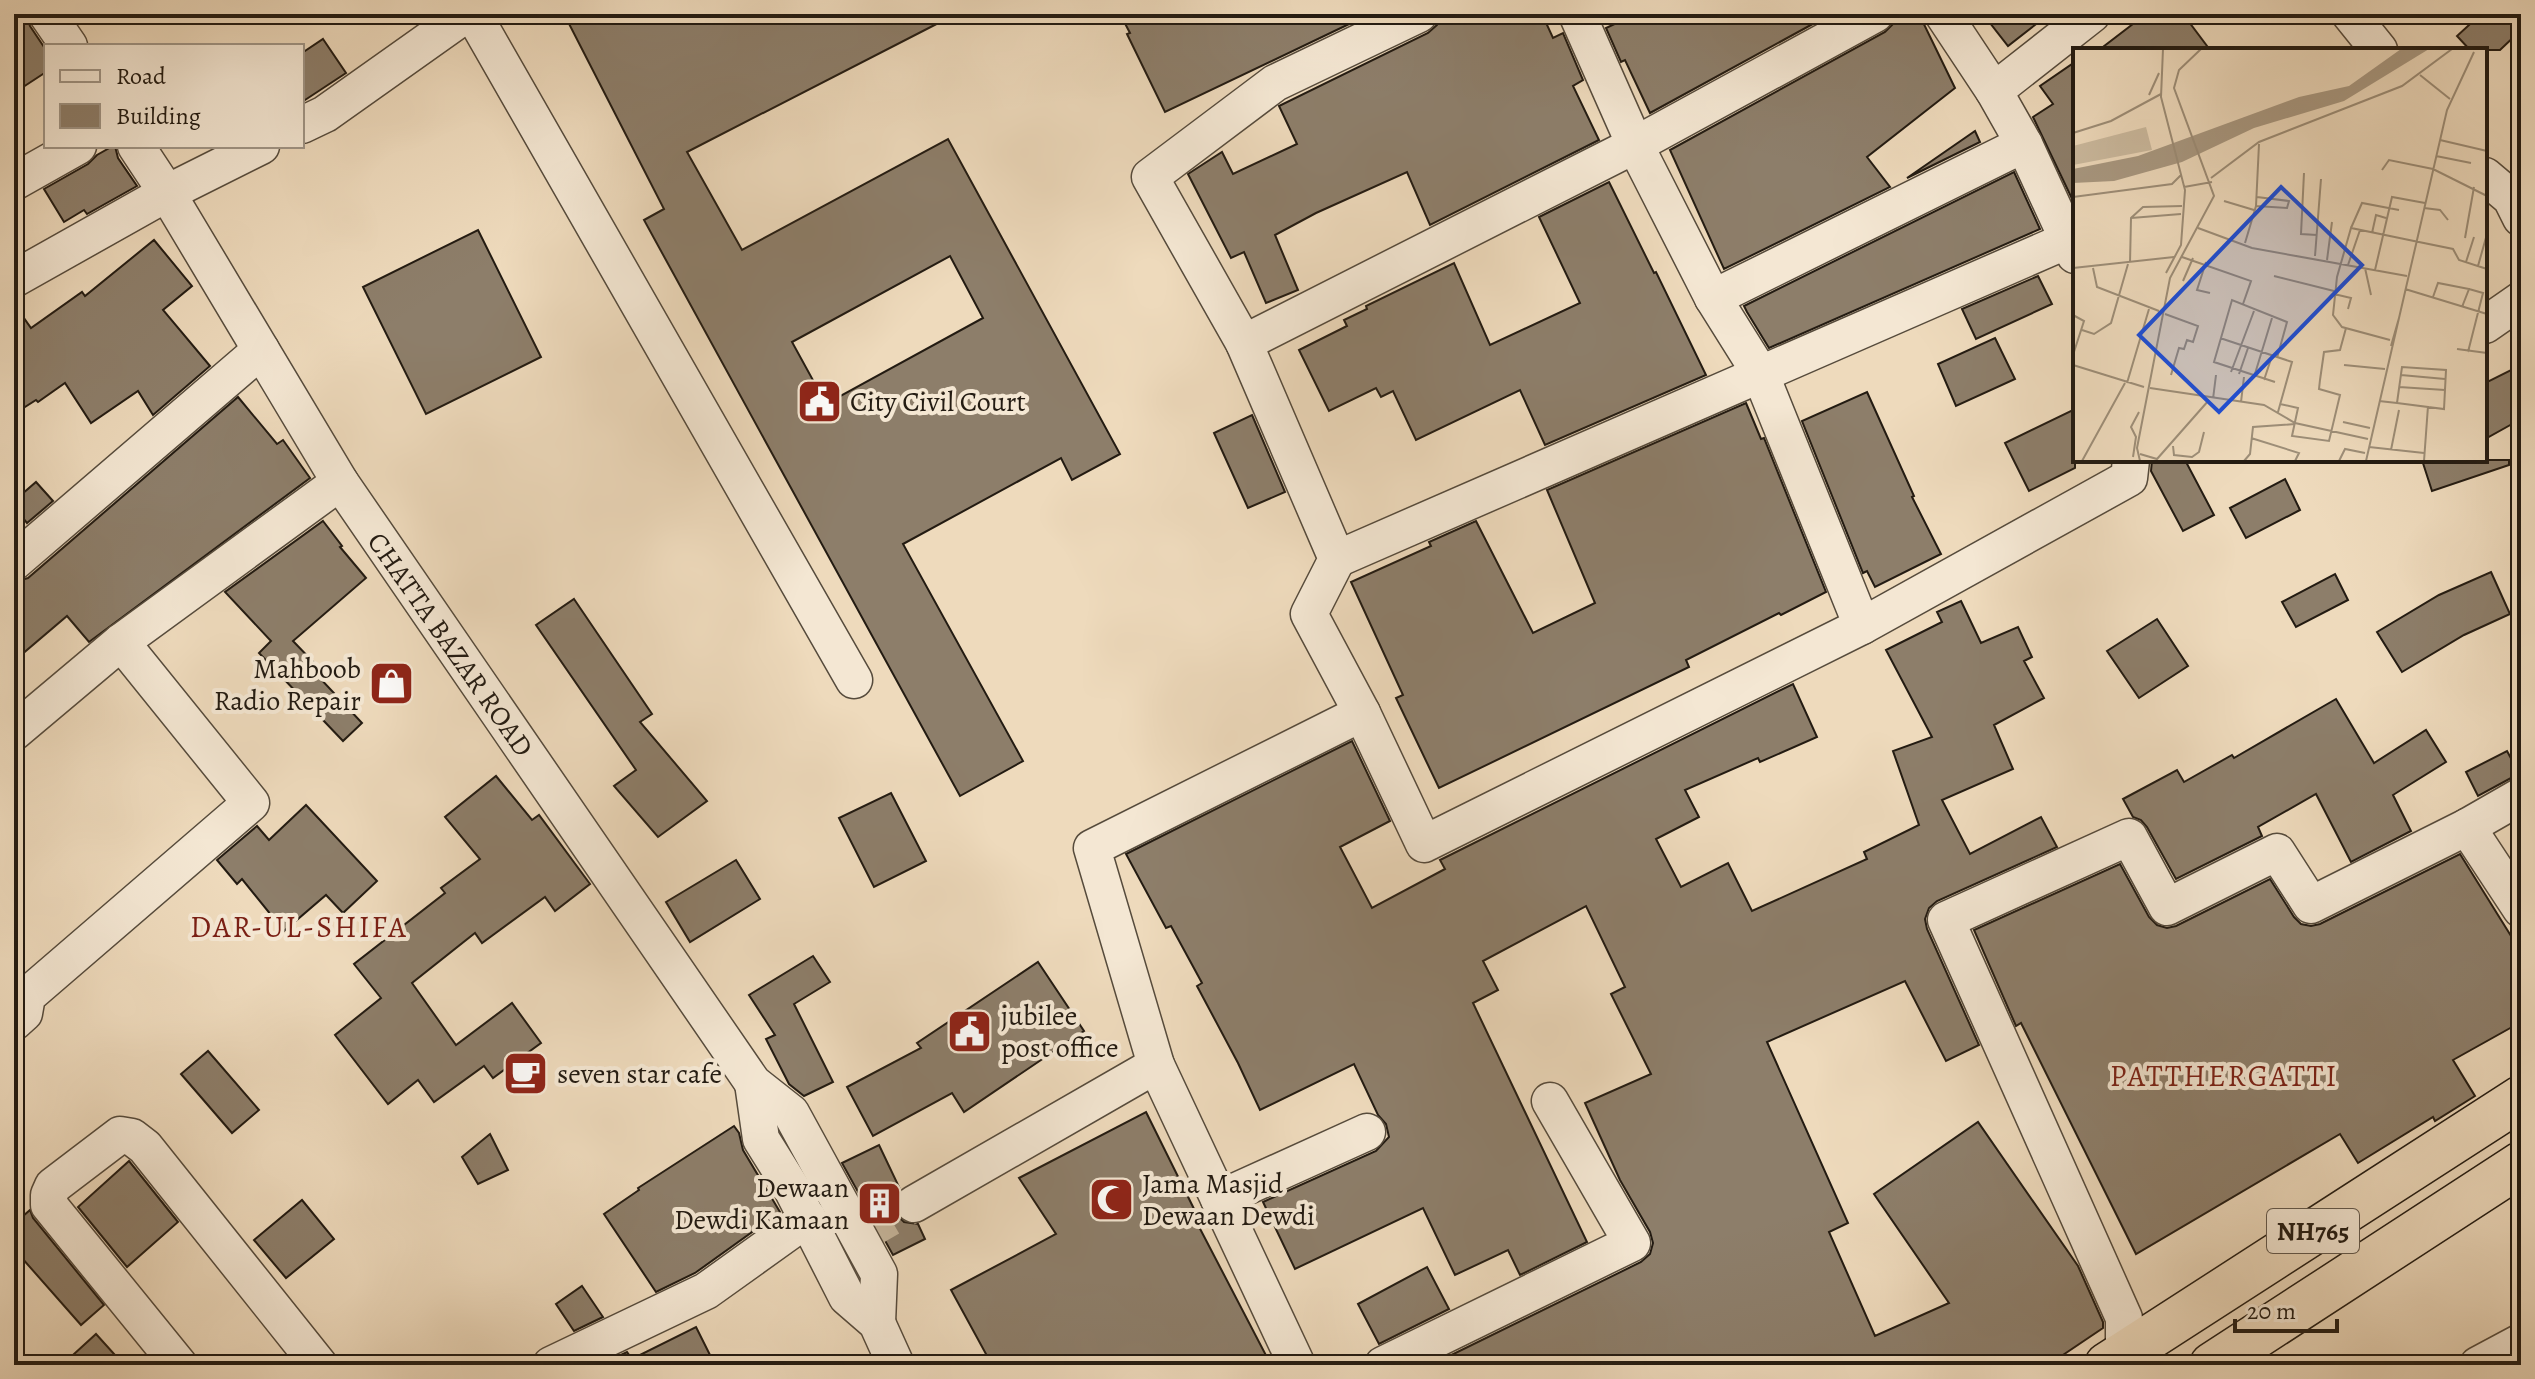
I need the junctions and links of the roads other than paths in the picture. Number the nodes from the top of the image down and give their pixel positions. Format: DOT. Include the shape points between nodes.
graph roads {
  1 [pos="47,14"];
  2 [pos="466,14"];
  3 [pos="473,14"];
  4 [pos="1419,14"];
  5 [pos="1578,14"];
  6 [pos="1875,14"];
  7 [pos="1943,14"];
  8 [pos="2092,14"];
  9 [pos="2350,14"];
  10 [pos="68,44"];
  11 [pos="2377,48"];
  12 [pos="1994,91"];
  13 [pos="304,124"];
  14 [pos="2024,144"];
  15 [pos="1635,145"];
  16 [pos="74,148"];
  17 [pos="137,148"];
  18 [pos="257,148"];
  19 [pos="14,182"];
  20 [pos="167,193"];
  21 [pos="2072,247"];
  22 [pos="14,279"];
  23 [pos="1713,298"];
  24 [pos="2521,300"];
  25 [pos="2487,324"];
  26 [pos="1244,343"];
  27 [pos="261,350"];
  28 [pos="1760,373"];
  29 [pos="2131,462"];
  30 [pos="340,482"];
  31 [pos="1337,559"];
  32 [pos="14,562"];
  33 [pos="1862,626"];
  34 [pos="121,642"];
  35 [pos="854,680"];
  36 [pos="1362,713"];
  37 [pos="14,732"];
  38 [pos="2521,796"];
  39 [pos="2467,827"];
  40 [pos="2521,909"];
  41 [pos="18,1000"];
  42 [pos="1156,1065"];
  43 [pos="753,1083"];
  44 [pos="2521,1098"];
  45 [pos="1550,1101"];
  46 [pos="1367,1132"];
  47 [pos="2521,1164"];
  48 [pos="1219,1199"];
  49 [pos="914,1204"];
  50 [pos="808,1218"];
  51 [pos="877,1323"];
  52 [pos="2521,1342"];
  53 [pos="2115,1359"];
  54 [pos="179,1365"];
  55 [pos="319,1365"];
  56 [pos="551,1365"];
  57 [pos="896,1365"];
  58 [pos="1297,1365"];
  59 [pos="1383,1365"];
  60 [pos="2212,1365"];
  61 [pos="2478,1365"];
  1 -- 10 [label="street"];
  2 -- 13 [label="street"];
  3 -- 35 [label="street"];
  4 -- 26 [label="street" via="1275,83 1150,177"];
  5 -- 15 [label="street"];
  6 -- 15 [label="street"];
  7 -- 12 [label="street"];
  8 -- 12 [label="street"];
  9 -- 11 [label="street"];
  12 -- 14 [label="street"];
  14 -- 21 [label="street"];
  14 -- 23 [label="street"];
  15 -- 23 [label="street"];
  15 -- 26 [label="street"];
  16 -- 19 [label="street"];
  17 -- 20 [label="street, CHATTA BAZAR ROAD"];
  18 -- 20 [label="street"];
  20 -- 22 [label="street"];
  20 -- 27 [label="street, CHATTA BAZAR ROAD"];
  21 -- 28 [label="street"];
  23 -- 28 [label="street"];
  24 -- 25 [label="street"];
  26 -- 31 [label="street"];
  27 -- 30 [label="street, CHATTA BAZAR ROAD"];
  27 -- 32 [label="street"];
  28 -- 31 [label="street"];
  28 -- 33 [label="street"];
  29 -- 33 [label="street" via="2129,478"];
  30 -- 34 [label="street"];
  30 -- 43 [label="street, CHATTA BAZAR ROAD"];
  31 -- 36 [label="street" via="1309,614"];
  33 -- 36 [label="street" via="1424,844"];
  34 -- 37 [label="street"];
  34 -- 41 [label="street" via="251,803"];
  36 -- 42 [label="street" via="1092,848"];
  38 -- 39 [label="street"];
  39 -- 40 [label="street"];
  39 -- 53 [label="street" via="2311,905 2277,852 2167,907 2129,837 1946,920 2124,1318"];
  42 -- 48 [label="street"];
  42 -- 49 [label="street"];
  43 -- 50 [label="street, CHATTA BAZAR ROAD" via="761,1139"];
  43 -- 51 [label="street, CHATTA BAZAR ROAD" via="791,1113 879,1274"];
  44 -- 53 [label="highway, NH765"];
  45 -- 59 [label="street" via="1632,1243"];
  46 -- 48 [label="street"];
  47 -- 60 [label="highway, NH765"];
  48 -- 58 [label="street"];
  50 -- 51 [label="street, CHATTA BAZAR ROAD" via="847,1297"];
  50 -- 56 [label="street" via="706,1291"];
  51 -- 57 [label="street, CHATTA BAZAR ROAD"];
  52 -- 61 [label="street"];
  54 -- 55 [label="street" via="49,1205 53,1186 120,1135 145,1147"];
}
